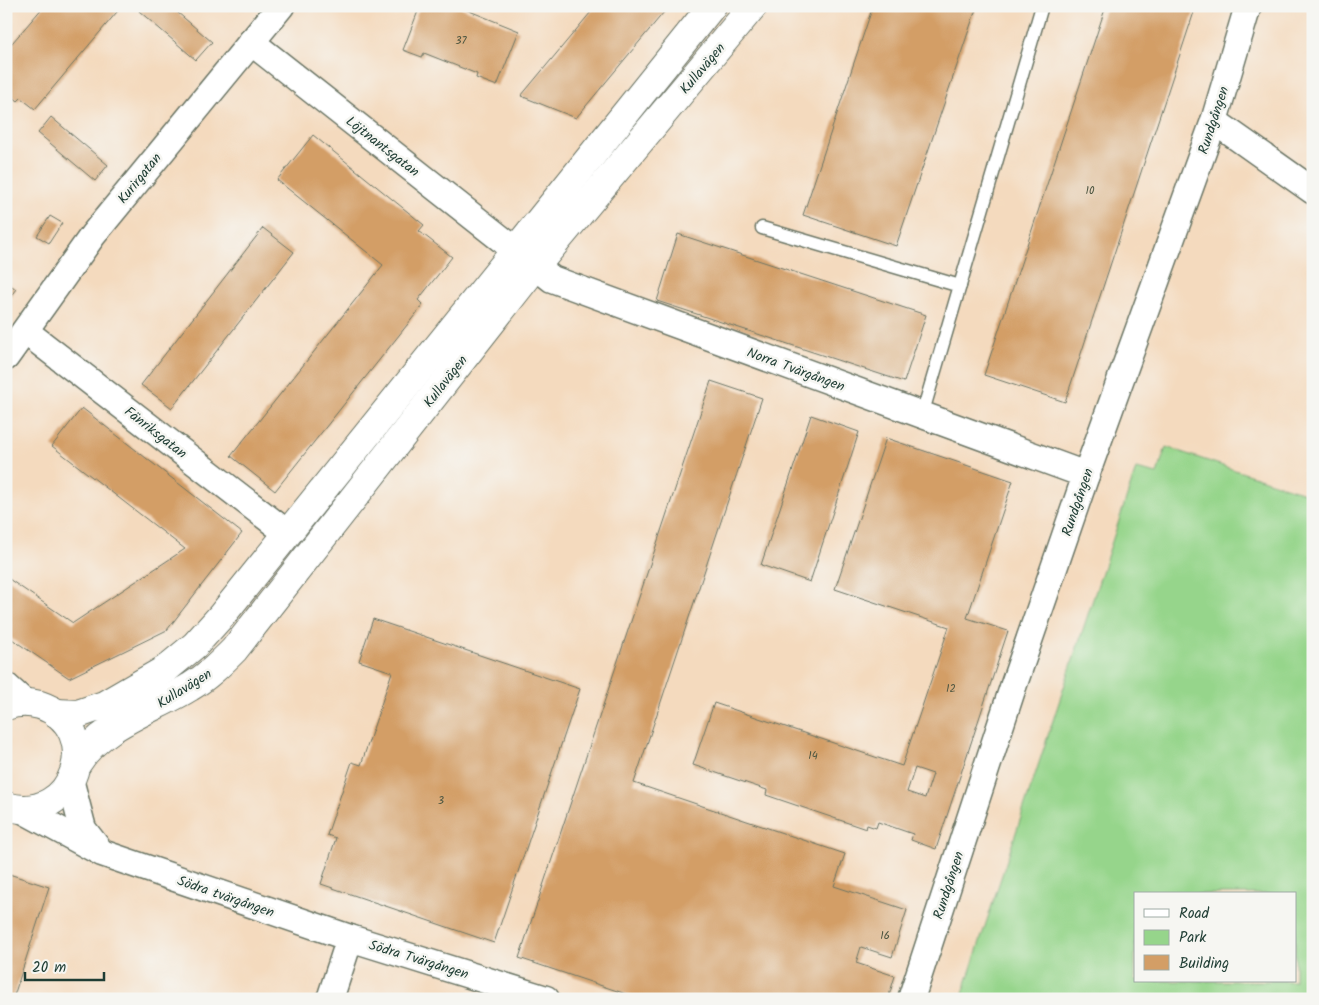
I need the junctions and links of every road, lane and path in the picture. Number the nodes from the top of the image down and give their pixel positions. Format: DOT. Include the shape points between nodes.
graph roads {
  1 [pos="281,6"];
  2 [pos="712,6"];
  3 [pos="753,6"];
  4 [pos="1042,6"];
  5 [pos="1248,6"];
  6 [pos="251,42"];
  7 [pos="1214,121"];
  8 [pos="1313,191"];
  9 [pos="762,228"];
  10 [pos="513,250"];
  11 [pos="535,267"];
  12 [pos="960,286"];
  13 [pos="25,330"];
  14 [pos="6,357"];
  15 [pos="922,415"];
  16 [pos="1086,475"];
  17 [pos="287,533"];
  18 [pos="12,698"];
  19 [pos="56,713"];
  20 [pos="110,716"];
  21 [pos="74,774"];
  22 [pos="14,808"];
  23 [pos="102,853"];
  24 [pos="350,938"];
  25 [pos="330,999"];
  26 [pos="546,999"];
  27 [pos="910,999"];
  1 -- 6 [label="street, Kurirgatan"];
  2 -- 10 [label="street, Kullavägen"];
  3 -- 11 [label="street, Kullavägen"];
  4 -- 12 [label="lane"];
  5 -- 7 [label="street, Rundgången"];
  6 -- 10 [label="street, Löjtnantsgatan"];
  6 -- 13 [label="street, Kurirgatan" via="93,235"];
  7 -- 8 [label="street"];
  7 -- 16 [label="street, Rundgången"];
  9 -- 12 [label="lane"];
  10 -- 11 [label="street, Norra Tvärgången"];
  10 -- 17 [label="street, Kullavägen"];
  11 -- 15 [label="street, Norra Tvärgången" via="552,279"];
  11 -- 20 [label="street, Kullavägen" via="234,650 211,673 190,687"];
  12 -- 15 [label="lane"];
  13 -- 14 [label="street, Kurirgatan"];
  13 -- 17 [label="street, Fänriksgatan"];
  15 -- 16 [label="street, Norra Tvärgången"];
  16 -- 27 [label="street, Rundgången"];
  17 -- 20 [label="street, Kullavägen" via="194,645"];
  18 -- 19 [label="street"];
  19 -- 20 [label="street"];
  19 -- 21 [label="street" via="74,736 77,750"];
  20 -- 21 [label="street" via="82,756"];
  21 -- 22 [label="street" via="58,798 41,807"];
  21 -- 23 [label="street" via="82,829"];
  22 -- 23 [label="street, Södra tvärgången"];
  23 -- 24 [label="street, Södra tvärgången"];
  24 -- 25 [label="street"];
  24 -- 26 [label="street, Södra Tvärgången"];
}
